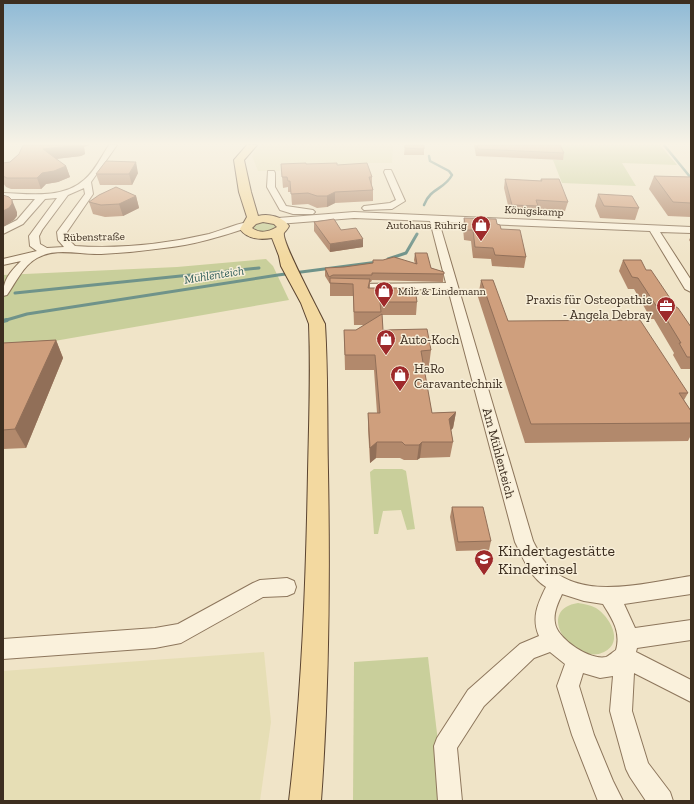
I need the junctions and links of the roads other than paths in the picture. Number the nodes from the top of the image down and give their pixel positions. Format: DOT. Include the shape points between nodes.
graph roads {
  1 [pos="87,182"];
  2 [pos="86,183"];
  3 [pos="243,183"];
  4 [pos="252,183"];
  5 [pos="271,183"];
  6 [pos="393,183"];
  7 [pos="65,193"];
  8 [pos="3,196"];
  9 [pos="43,196"];
  10 [pos="364,212"];
  11 [pos="376,216"];
  12 [pos="434,219"];
  13 [pos="277,225"];
  14 [pos="253,229"];
  15 [pos="654,229"];
  16 [pos="691,230"];
  17 [pos="3,231"];
  18 [pos="72,249"];
  19 [pos="46,251"];
  20 [pos="33,256"];
  21 [pos="3,262"];
  22 [pos="291,271"];
  23 [pos="453,286"];
  24 [pos="340,287"];
  25 [pos="691,289"];
  26 [pos="3,293"];
  27 [pos="558,583"];
  28 [pos="691,585"];
  29 [pos="286,587"];
  30 [pos="608,596"];
  31 [pos="691,630"];
  32 [pos="553,640"];
  33 [pos="627,648"];
  34 [pos="3,649"];
  35 [pos="577,660"];
  36 [pos="691,691"];
  37 [pos="305,801"];
  38 [pos="450,801"];
  39 [pos="611,801"];
  40 [pos="661,801"];
  1 -- 18 [label="street" via="90,194 62,232 63,240"];
  2 -- 7 [label="street"];
  3 -- 14 [label="main road" via="253,217"];
  4 -- 13 [label="main road" via="259,207 264,215"];
  5 -- 10 [label="street" via="283,208 292,211"];
  6 -- 10 [label="street" via="401,202"];
  7 -- 9 [label="street"];
  7 -- 19 [label="street" via="34,236 35,246"];
  8 -- 9 [label="street"];
  9 -- 17 [label="street" via="20,222"];
  10 -- 11 [label="street, Königskamp"];
  10 -- 13 [label="street, Königskamp"];
  11 -- 12 [label="street, Königskamp"];
  11 -- 13 [label="street, Königskamp"];
  12 -- 15 [label="street, Königskamp"];
  12 -- 23 [label="street, Am Mühlenteich"];
  13 -- 14 [label="main road"];
  13 -- 22 [label="main road" via="278,240"];
  14 -- 18 [label="street, Rübenstraße" via="166,245 99,251"];
  14 -- 22 [label="main road"];
  15 -- 16 [label="street, Königskamp"];
  15 -- 25 [label="street"];
  18 -- 19 [label="street, Rübenstraße"];
  19 -- 20 [label="street, Rübenstraße"];
  20 -- 21 [label="street, Rübenstraße"];
  20 -- 26 [label="street" via="16,272"];
  22 -- 37 [label="main road" via="317,324 318,346 314,696"];
  23 -- 24 [label="street"];
  23 -- 27 [label="street, Am Mühlenteich" via="524,542 532,559 546,576"];
  27 -- 30 [label="street" via="583,592"];
  27 -- 32 [label="street" via="546,607 545,624"];
  28 -- 30 [label="street"];
  29 -- 34 [label="street" via="260,589 181,633 155,638"];
  30 -- 33 [label="street" via="621,616"];
  31 -- 33 [label="street"];
  32 -- 35 [label="street"];
  32 -- 38 [label="street" via="527,651 476,698 445,746"];
  33 -- 35 [label="street" via="609,667 592,666"];
  33 -- 36 [label="street"];
  33 -- 40 [label="street" via="621,711 638,769"];
  35 -- 39 [label="street" via="568,686 583,735"];
}
